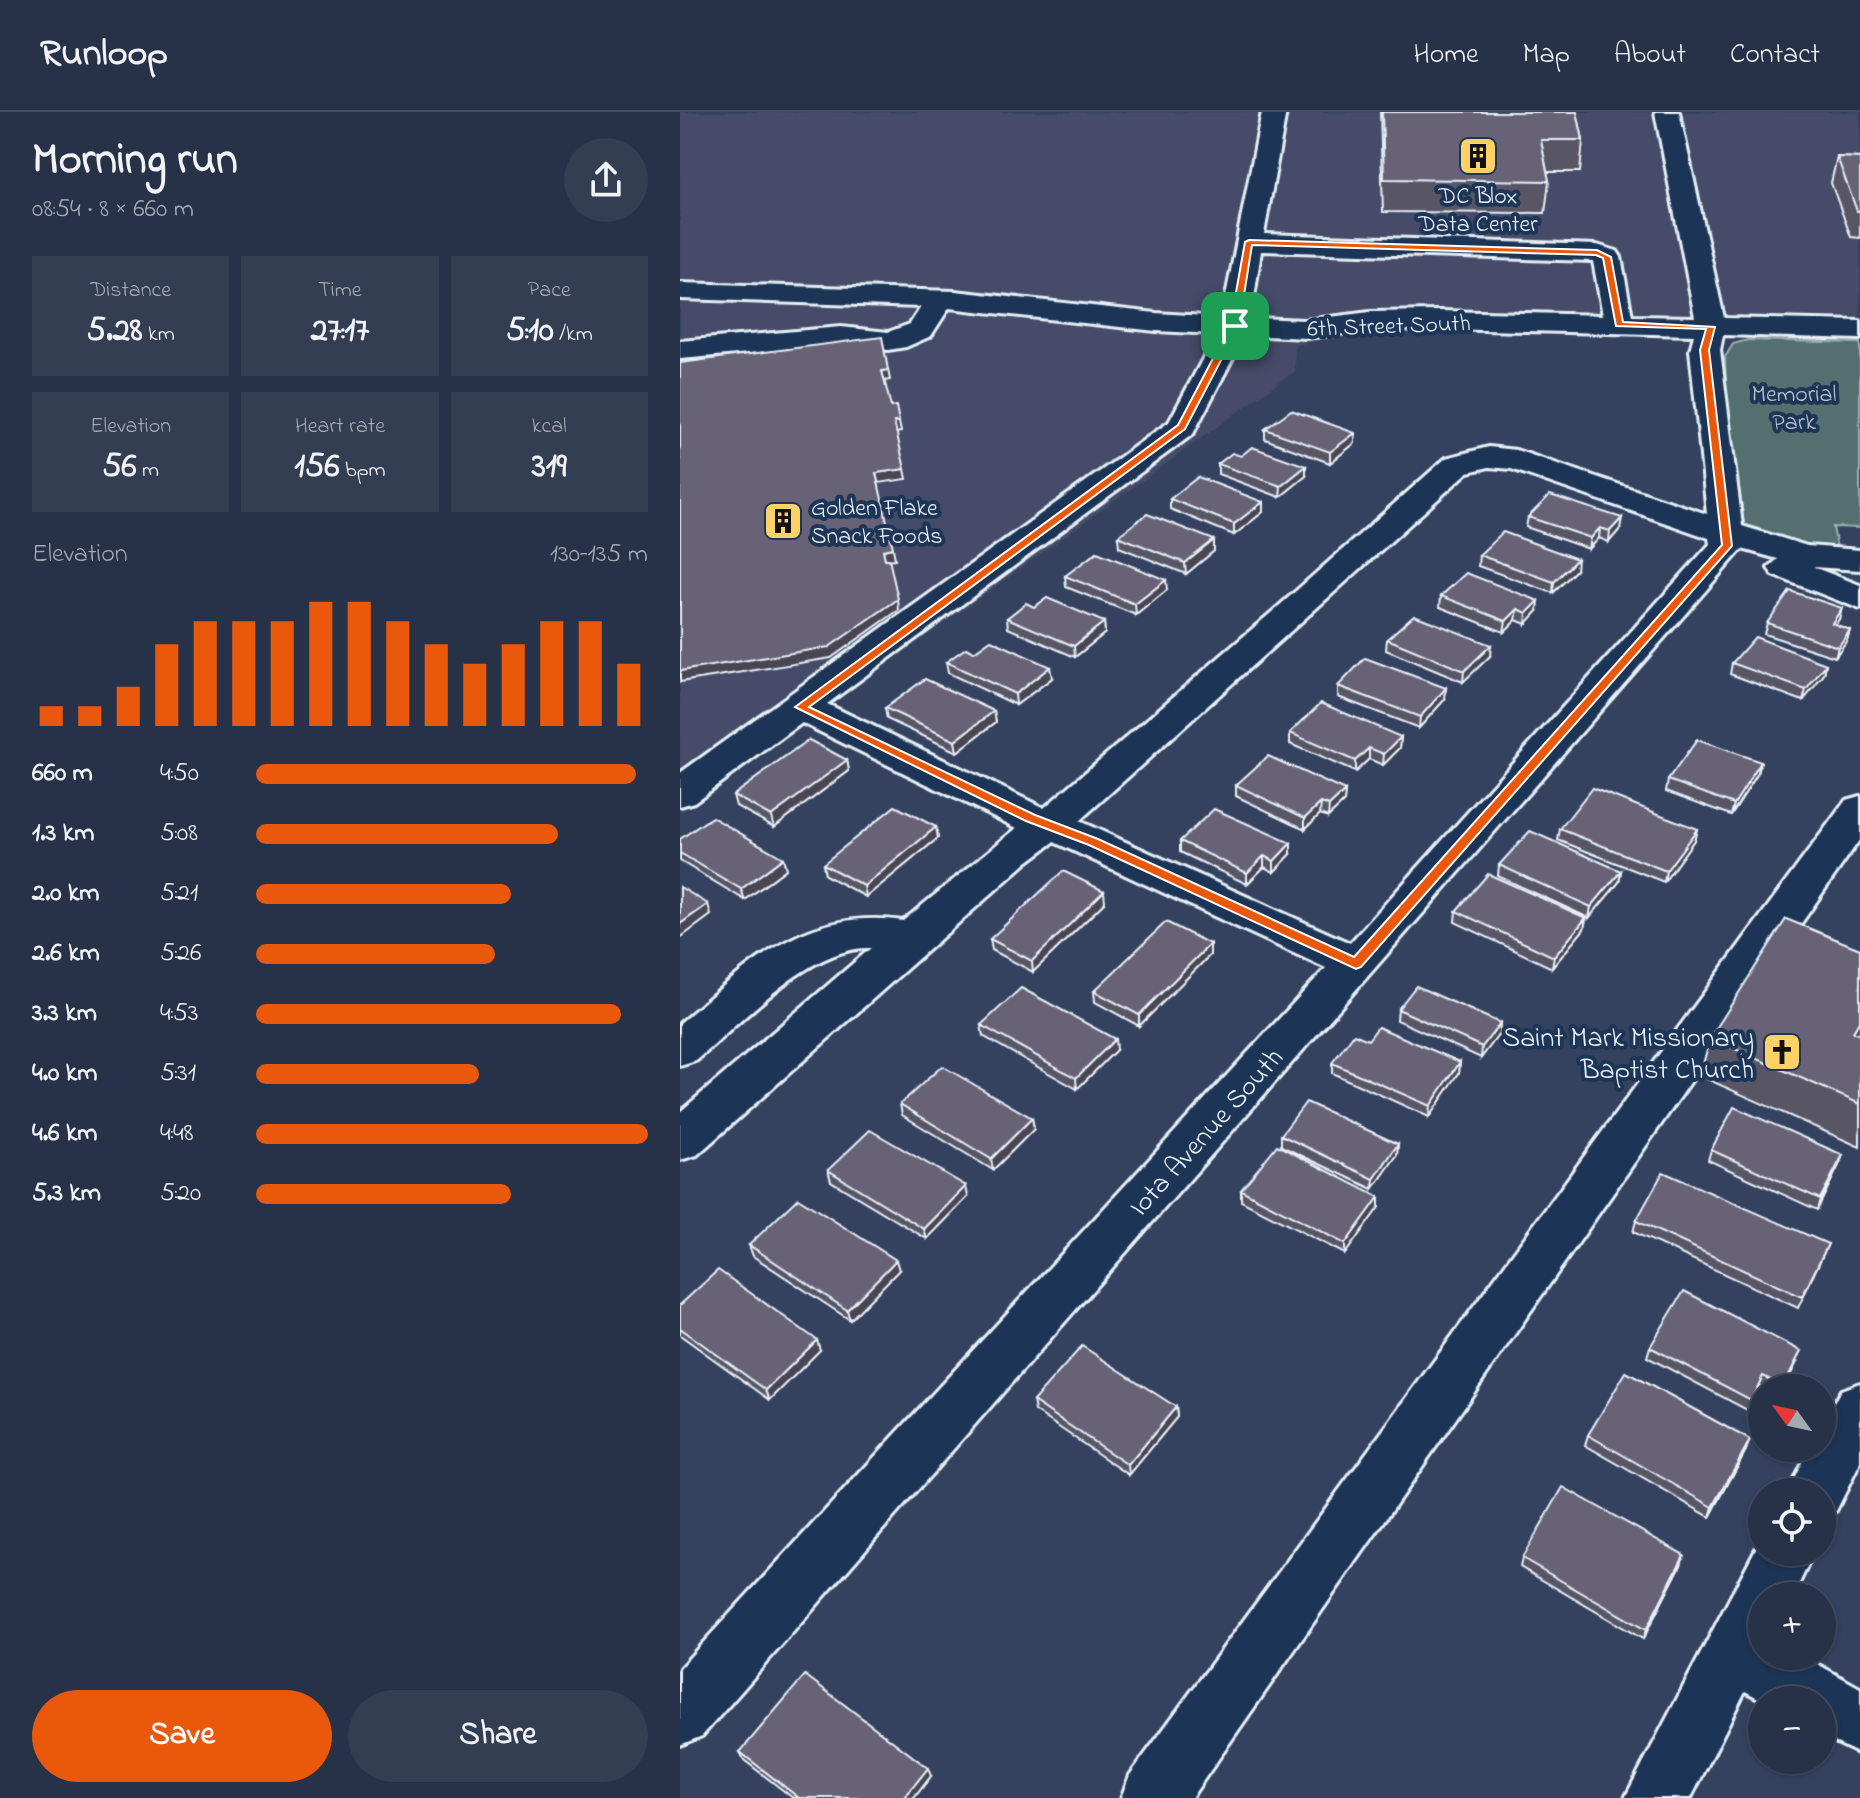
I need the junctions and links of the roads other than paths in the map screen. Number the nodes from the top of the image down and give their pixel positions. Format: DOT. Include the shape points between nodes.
graph roads {
  1 [pos="1274,112"];
  2 [pos="1667,112"];
  3 [pos="1249,242"];
  4 [pos="680,291"];
  5 [pos="940,300"];
  6 [pos="1619,324"];
  7 [pos="1235,326"];
  8 [pos="1711,327"];
  9 [pos="1860,330"];
  10 [pos="680,350"];
  11 [pos="1726,539"];
  12 [pos="1860,560"];
  13 [pos="1860,598"];
  14 [pos="801,707"];
  15 [pos="680,793"];
  16 [pos="1860,809"];
  17 [pos="1050,825"];
  18 [pos="911,938"];
  19 [pos="1356,964"];
  20 [pos="680,1049"];
  21 [pos="680,1141"];
  22 [pos="1860,1407"];
  23 [pos="1823,1478"];
  24 [pos="1778,1566"];
  25 [pos="1734,1650"];
  26 [pos="1795,1686"];
  27 [pos="682,1708"];
  28 [pos="1836,1709"];
  29 [pos="1860,1723"];
  30 [pos="1153,1798"];
  31 [pos="1657,1798"];
  1 -- 3 [label="street"];
  2 -- 8 [label="street"];
  3 -- 6 [label="street" via="1597,253 1607,257"];
  3 -- 7 [label="street"];
  4 -- 5 [label="street, 6th Street South"];
  5 -- 7 [label="street, 6th Street South"];
  5 -- 10 [label="street" via="921,330 906,338 841,336"];
  6 -- 7 [label="street, 6th Street South" via="1440,320 1306,329"];
  6 -- 8 [label="street, 6th Street South"];
  7 -- 14 [label="street" via="1182,427"];
  8 -- 9 [label="street, 6th Street South"];
  8 -- 11 [label="street" via="1705,350"];
  11 -- 12 [label="street" via="1807,556"];
  11 -- 13 [label="street"];
  11 -- 17 [label="street" via="1516,460 1489,457 1457,465"];
  11 -- 19 [label="street, Iota Avenue South"];
  14 -- 15 [label="street"];
  14 -- 17 [label="street"];
  16 -- 30 [label="street"];
  17 -- 18 [label="street"];
  17 -- 19 [label="street"];
  18 -- 20 [label="street" via="858,932 826,938 790,959"];
  18 -- 21 [label="street"];
  19 -- 27 [label="street, Iota Avenue South"];
  22 -- 23 [label="street"];
  24 -- 25 [label="street"];
  25 -- 26 [label="street"];
  25 -- 31 [label="street"];
  28 -- 29 [label="street"];
}
